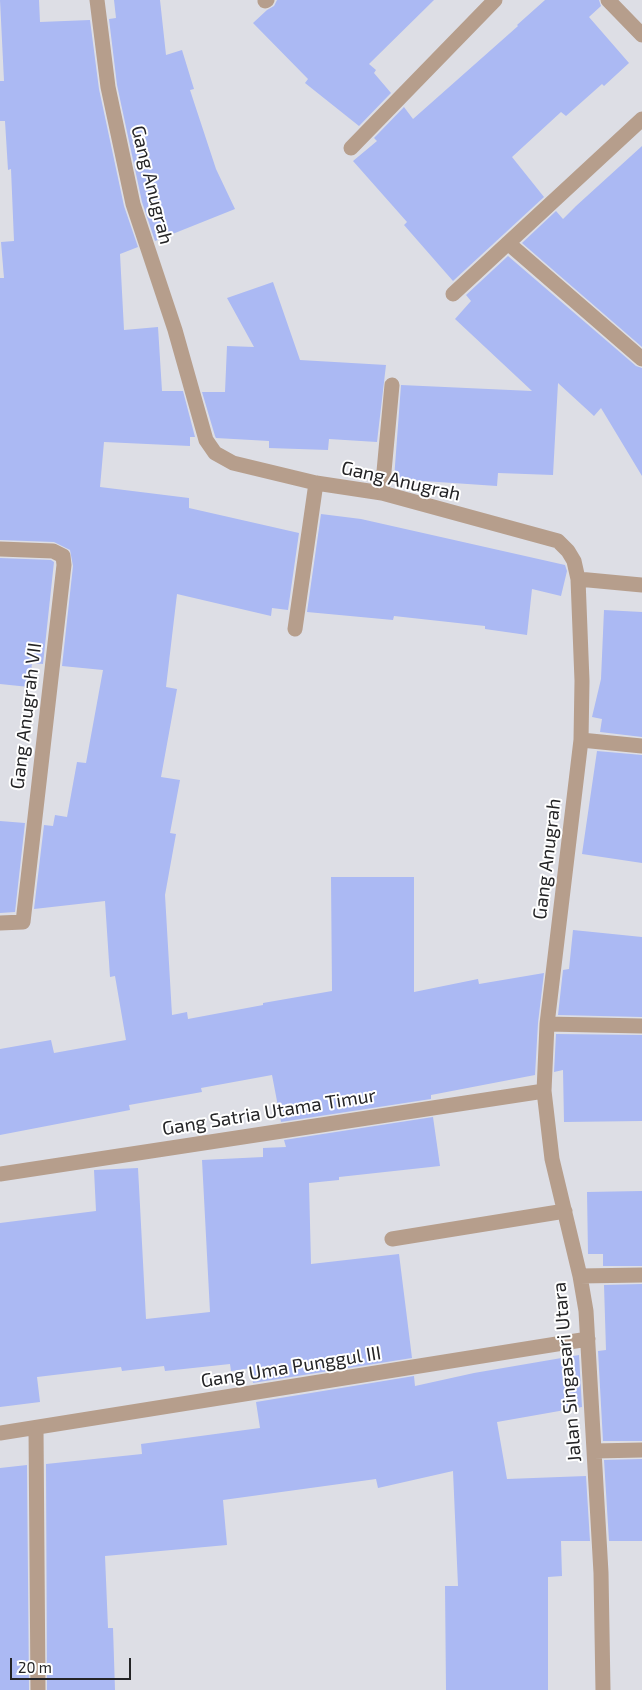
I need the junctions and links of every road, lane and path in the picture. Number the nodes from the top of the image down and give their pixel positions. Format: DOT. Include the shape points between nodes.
graph roads {
  1 [pos="97,0"];
  2 [pos="495,0"];
  3 [pos="608,0"];
  4 [pos="642,35"];
  5 [pos="642,119"];
  6 [pos="351,148"];
  7 [pos="508,244"];
  8 [pos="453,294"];
  9 [pos="642,359"];
  10 [pos="392,385"];
  11 [pos="316,483"];
  12 [pos="382,494"];
  13 [pos="0,549"];
  14 [pos="578,579"];
  15 [pos="642,585"];
  16 [pos="296,629"];
  17 [pos="581,740"];
  18 [pos="642,746"];
  19 [pos="0,923"];
  20 [pos="547,1024"];
  21 [pos="642,1026"];
  22 [pos="544,1091"];
  23 [pos="0,1174"];
  24 [pos="565,1211"];
  25 [pos="392,1240"];
  26 [pos="642,1275"];
  27 [pos="580,1276"];
  28 [pos="588,1339"];
  29 [pos="36,1428"];
  30 [pos="0,1434"];
  31 [pos="642,1450"];
  32 [pos="594,1451"];
  33 [pos="38,1690"];
  34 [pos="603,1690"];
  1 -- 11 [label="street, Gang Anugrah" via="108,87 133,204 175,330 206,440 215,453 233,463"];
  2 -- 6 [label="street"];
  3 -- 4 [label="street"];
  5 -- 7 [label="street"];
  7 -- 8 [label="street"];
  7 -- 9 [label="street"];
  10 -- 12 [label="street"];
  11 -- 12 [label="street, Gang Anugrah"];
  11 -- 16 [label="street"];
  12 -- 14 [label="street, Gang Anugrah" via="558,541 574,561"];
  13 -- 19 [label="street, Gang Anugrah VII" via="53,551 63,556 64,565 22,922"];
  14 -- 15 [label="street"];
  14 -- 17 [label="street, Gang Anugrah"];
  17 -- 18 [label="street"];
  17 -- 20 [label="street, Gang Anugrah"];
  20 -- 21 [label="street"];
  20 -- 22 [label="street, Jalan Singasari Utara"];
  22 -- 23 [label="street, Gang Satria Utama Timur"];
  22 -- 24 [label="street, Jalan Singasari Utara" via="552,1159"];
  24 -- 25 [label="street"];
  24 -- 27 [label="street, Jalan Singasari Utara"];
  26 -- 27 [label="street"];
  27 -- 28 [label="street, Jalan Singasari Utara"];
  28 -- 29 [label="street, Gang Uma Punggul III"];
  28 -- 32 [label="street, Jalan Singasari Utara"];
  29 -- 30 [label="street, Gang Uma Punggul III"];
  29 -- 33 [label="street"];
  31 -- 32 [label="street"];
  32 -- 34 [label="street, Jalan Singasari Utara"];
}
